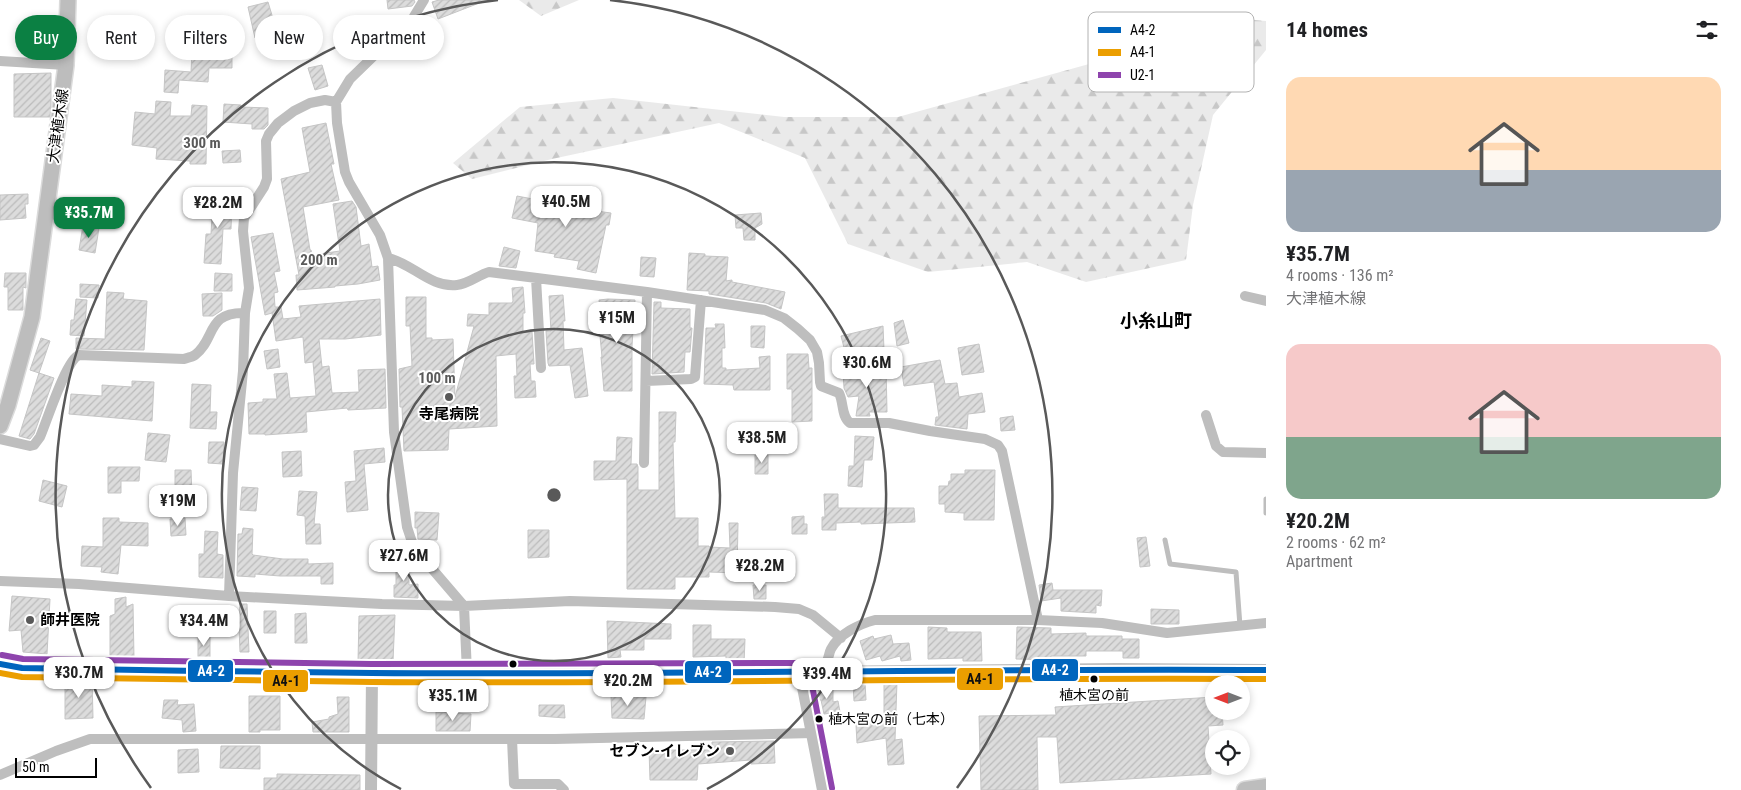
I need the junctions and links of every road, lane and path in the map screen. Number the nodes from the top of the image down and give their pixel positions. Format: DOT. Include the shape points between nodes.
graph roads {
  1 [pos="68,0"];
  2 [pos="424,0"];
  3 [pos="0,61"];
  4 [pos="66,65"];
  5 [pos="336,102"];
  6 [pos="388,258"];
  7 [pos="536,278"];
  8 [pos="648,292"];
  9 [pos="1245,296"];
  10 [pos="701,300"];
  11 [pos="1266,301"];
  12 [pos="245,314"];
  13 [pos="541,368"];
  14 [pos="646,381"];
  15 [pos="1206,415"];
  16 [pos="0,426"];
  17 [pos="0,439"];
  18 [pos="1266,453"];
  19 [pos="644,463"];
  20 [pos="1266,499"];
  21 [pos="1266,513"];
  22 [pos="1165,540"];
  23 [pos="0,581"];
  24 [pos="229,596"];
  25 [pos="464,606"];
  26 [pos="1038,620"];
  27 [pos="1266,623"];
  28 [pos="1240,626"];
  29 [pos="841,638"];
  30 [pos="0,664"];
  31 [pos="1266,670"];
  32 [pos="467,672"];
  33 [pos="800,672"];
  34 [pos="372,673"];
  35 [pos="813,733"];
  36 [pos="372,738"];
  37 [pos="512,739"];
  38 [pos="0,775"];
  39 [pos="1266,787"];
  40 [pos="371,790"];
  41 [pos="564,790"];
  42 [pos="823,790"];
  43 [pos="1245,790"];
  1 -- 4 [label="main road, 大津植木線"];
  2 -- 5 [label="street" via="413,18 350,79"];
  3 -- 4 [label="street"];
  4 -- 16 [label="main road, 大津植木線" via="32,317"];
  5 -- 6 [label="street" via="349,182 380,235"];
  5 -- 12 [label="street" via="310,103 283,119 269,134 266,141 267,179 243,224 249,288"];
  6 -- 7 [label="street" via="449,286 490,272"];
  6 -- 25 [label="street" via="394,432 407,527 422,557"];
  7 -- 8 [label="street"];
  7 -- 13 [label="street"];
  8 -- 10 [label="street"];
  8 -- 14 [label="street"];
  9 -- 11 [label="street"];
  10 -- 14 [label="street" via="695,377"];
  10 -- 26 [label="street" via="765,310 798,328 817,352 822,386 839,393 844,416 850,423 888,423 985,439 998,445 1002,451"];
  12 -- 17 [label="street" via="224,317 216,323 194,356 184,359 74,356 34,445"];
  12 -- 24 [label="street" via="233,473"];
  14 -- 19 [label="street"];
  15 -- 18 [label="street" via="1216,446 1224,452"];
  20 -- 21 [label="lane"];
  22 -- 28 [label="lane" via="1170,564 1236,572"];
  23 -- 24 [label="street"];
  24 -- 25 [label="street"];
  25 -- 29 [label="street" via="570,601 775,607 813,615"];
  25 -- 32 [label="street"];
  26 -- 28 [label="street" via="1102,623 1168,633"];
  26 -- 29 [label="street" via="875,620 860,623"];
  27 -- 28 [label="street"];
  29 -- 33 [label="street" via="831,649 827,661"];
  30 -- 34 [label="street" via="22,668"];
  31 -- 33 [label="street"];
  32 -- 33 [label="street"];
  32 -- 34 [label="street"];
  33 -- 35 [label="street"];
  34 -- 36 [label="street"];
  35 -- 37 [label="street"];
  35 -- 42 [label="street"];
  36 -- 37 [label="street"];
  36 -- 38 [label="street" via="90,738"];
  36 -- 40 [label="street"];
  37 -- 41 [label="street" via="514,784 558,784"];
  39 -- 43 [label="highway"];
}
